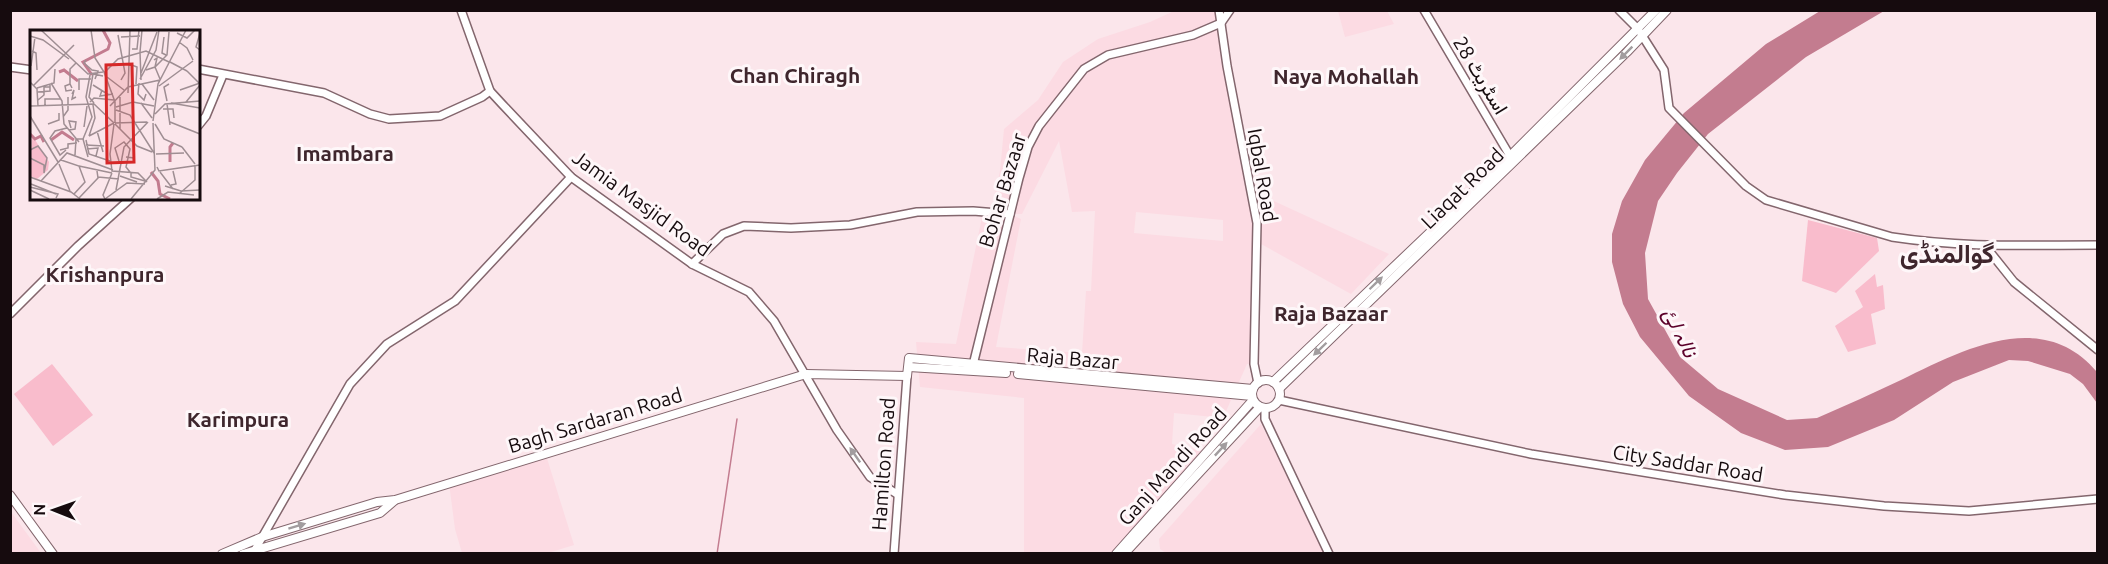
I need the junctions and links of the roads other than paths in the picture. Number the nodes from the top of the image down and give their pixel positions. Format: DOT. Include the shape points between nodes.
graph roads {
  1 [pos="462,10"];
  2 [pos="1219,10"];
  3 [pos="1230,10"];
  4 [pos="1424,10"];
  5 [pos="1619,10"];
  6 [pos="1656,10"];
  7 [pos="1667,10"];
  8 [pos="1221,23"];
  9 [pos="1640,33"];
  10 [pos="10,67"];
  11 [pos="200,69"];
  12 [pos="30,70"];
  13 [pos="223,75"];
  14 [pos="490,91"];
  15 [pos="200,124"];
  16 [pos="1510,156"];
  17 [pos="571,177"];
  18 [pos="129,200"];
  19 [pos="1010,214"];
  20 [pos="2097,245"];
  21 [pos="1986,247"];
  22 [pos="692,264"];
  23 [pos="10,314"];
  24 [pos="2097,350"];
  25 [pos="972,368"];
  26 [pos="806,374"];
  27 [pos="907,376"];
  28 [pos="1273,382"];
  29 [pos="1280,389"];
  30 [pos="1254,392"];
  31 [pos="1279,400"];
  32 [pos="1262,408"];
  33 [pos="897,494"];
  34 [pos="10,495"];
  35 [pos="2097,499"];
  36 [pos="395,500"];
  37 [pos="335,514"];
  38 [pos="339,525"];
  39 [pos="262,537"];
  40 [pos="256,548"];
  41 [pos="52,554"];
  42 [pos="222,554"];
  43 [pos="243,554"];
  44 [pos="894,554"];
  45 [pos="1116,554"];
  46 [pos="1124,554"];
  47 [pos="1329,554"];
  1 -- 14 [label="street, Jamia Masjid Road"];
  2 -- 8 [label="street, Iqbal Road"];
  3 -- 8 [label="street"];
  4 -- 16 [label="street, اسٹریٹ 28"];
  5 -- 9 [label="street"];
  6 -- 9 [label="main road, Liaqat Road"];
  7 -- 9 [label="main road, Liaqat Road"];
  8 -- 19 [label="street, Bohar Bazaar" via="1193,35 1108,55 1084,69 1039,126 1028,147"];
  8 -- 30 [label="street, Iqbal Road" via="1257,223"];
  9 -- 16 [label="main road, Liaqat Road"];
  9 -- 21 [label="street" via="1664,70 1666,102 1673,114 1766,200 1892,237"];
  9 -- 29 [label="main road, Liaqat Road, one-way"];
  10 -- 12 [label="street"];
  11 -- 13 [label="street"];
  13 -- 14 [label="street" via="324,93 370,114 398,120 440,116"];
  13 -- 15 [label="street"];
  14 -- 17 [label="street, Jamia Masjid Road"];
  28 -- 16 [label="main road, Liaqat Road, one-way"];
  17 -- 22 [label="street, Jamia Masjid Road"];
  17 -- 39 [label="street" via="464,292 387,344 350,384"];
  18 -- 23 [label="street"];
  19 -- 22 [label="street" via="936,212 850,225 744,226 723,234"];
  19 -- 25 [label="street, Bohar Bazaar"];
  20 -- 21 [label="street"];
  21 -- 24 [label="street" via="2014,282"];
  22 -- 26 [label="street, Jamia Masjid Road" via="750,292 769,314"];
  25 -- 27 [label="main road" via="909,363"];
  25 -- 30 [label="main road"];
  26 -- 27 [label="main road, Bagh Sardaran Road"];
  33 -- 26 [label="street, Jamia Masjid Road, one-way" via="870,477 837,430"];
  26 -- 36 [label="main road, Bagh Sardaran Road"];
  27 -- 33 [label="street, Hamilton Road"];
  28 -- 29 [label="main road"];
  28 -- 30 [label="main road"];
  29 -- 31 [label="main road"];
  30 -- 32 [label="main road"];
  30 -- 45 [label="main road, Ganj Mandi Road"];
  31 -- 32 [label="main road" via="1273,407"];
  31 -- 35 [label="street, City Saddar Road" via="1531,454 1785,495 1970,511"];
  46 -- 32 [label="main road, Ganj Mandi Road, one-way"];
  32 -- 47 [label="street"];
  33 -- 44 [label="street, Hamilton Road"];
  34 -- 41 [label="main road"];
  36 -- 37 [label="main road, Bagh Sardaran Road"];
  36 -- 38 [label="main road, Bagh Sardaran Road" via="380,513"];
  37 -- 38 [label="main road"];
  39 -- 37 [label="main road, Bagh Sardaran Road, one-way"];
  38 -- 40 [label="main road, Bagh Sardaran Road"];
  39 -- 40 [label="street"];
  39 -- 42 [label="main road, Bagh Sardaran Road"];
  40 -- 43 [label="main road, Bagh Sardaran Road"];
}
